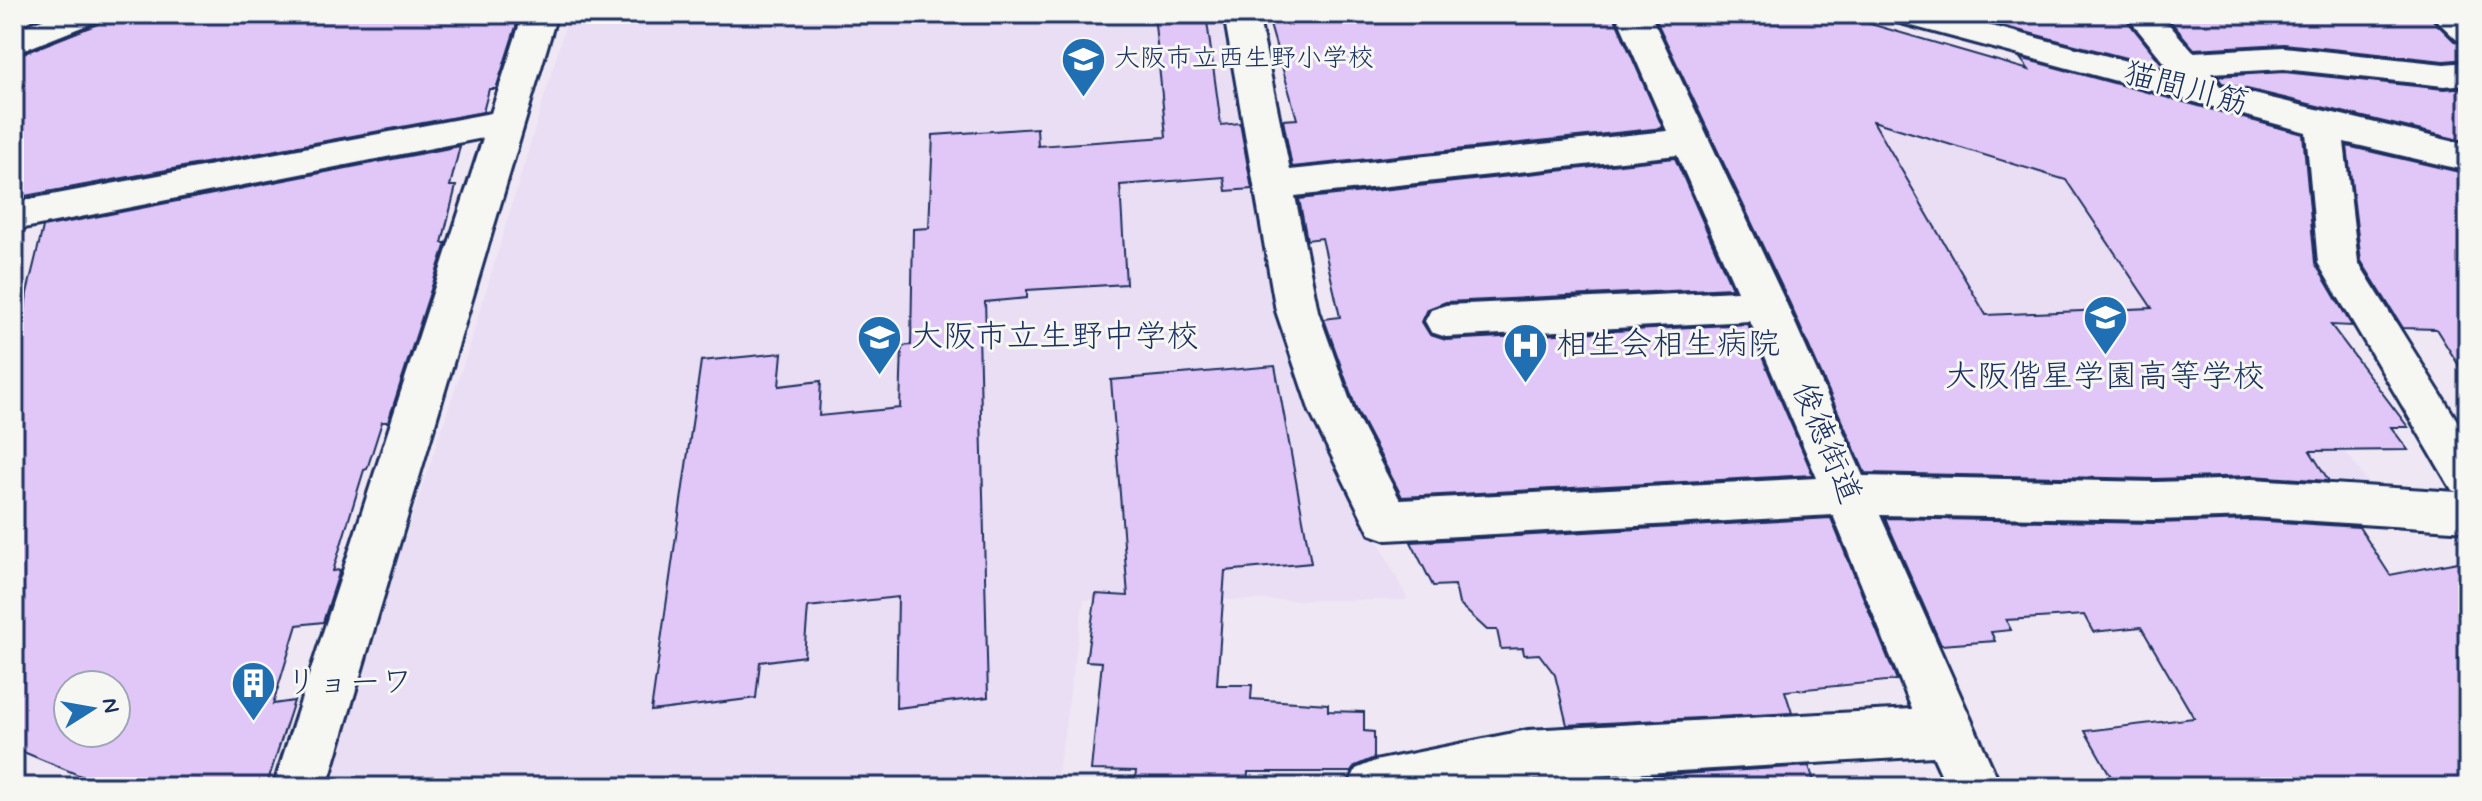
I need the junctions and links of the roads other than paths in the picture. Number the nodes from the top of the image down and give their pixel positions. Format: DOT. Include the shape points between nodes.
graph roads {
  1 [pos="85,14"];
  2 [pos="540,14"];
  3 [pos="1241,14"];
  4 [pos="1633,14"];
  5 [pos="1905,14"];
  6 [pos="2142,14"];
  7 [pos="2447,14"];
  8 [pos="2468,32"];
  9 [pos="14,43"];
  10 [pos="2184,64"];
  11 [pos="2468,73"];
  12 [pos="2209,95"];
  13 [pos="505,122"];
  14 [pos="2324,125"];
  15 [pos="1690,141"];
  16 [pos="2468,158"];
  17 [pos="1275,185"];
  18 [pos="14,218"];
  19 [pos="1766,305"];
  20 [pos="1446,321"];
  21 [pos="2468,477"];
  22 [pos="1848,495"];
  23 [pos="2468,512"];
  24 [pos="1946,731"];
  25 [pos="300,787"];
  26 [pos="1375,787"];
  27 [pos="1974,787"];
  1 -- 9 [label="street"];
  2 -- 13 [label="street"];
  3 -- 17 [label="street"];
  4 -- 15 [label="street, 俊徳街道"];
  5 -- 12 [label="street, 猫間川筋"];
  6 -- 10 [label="street"];
  7 -- 8 [label="street"];
  10 -- 11 [label="street" via="2284,58"];
  10 -- 12 [label="street"];
  12 -- 14 [label="street, 猫間川筋"];
  13 -- 18 [label="street"];
  13 -- 25 [label="street"];
  14 -- 16 [label="street, 猫間川筋"];
  14 -- 21 [label="street" via="2338,263"];
  15 -- 17 [label="street"];
  15 -- 19 [label="street, 俊徳街道"];
  17 -- 22 [label="street" via="1297,311 1332,412 1387,520"];
  19 -- 20 [label="street"];
  19 -- 22 [label="street, 俊徳街道"];
  22 -- 23 [label="street" via="2252,498"];
  22 -- 24 [label="street, 俊徳街道"];
  24 -- 26 [label="street" via="1528,755"];
  24 -- 27 [label="street, 俊徳街道"];
}
